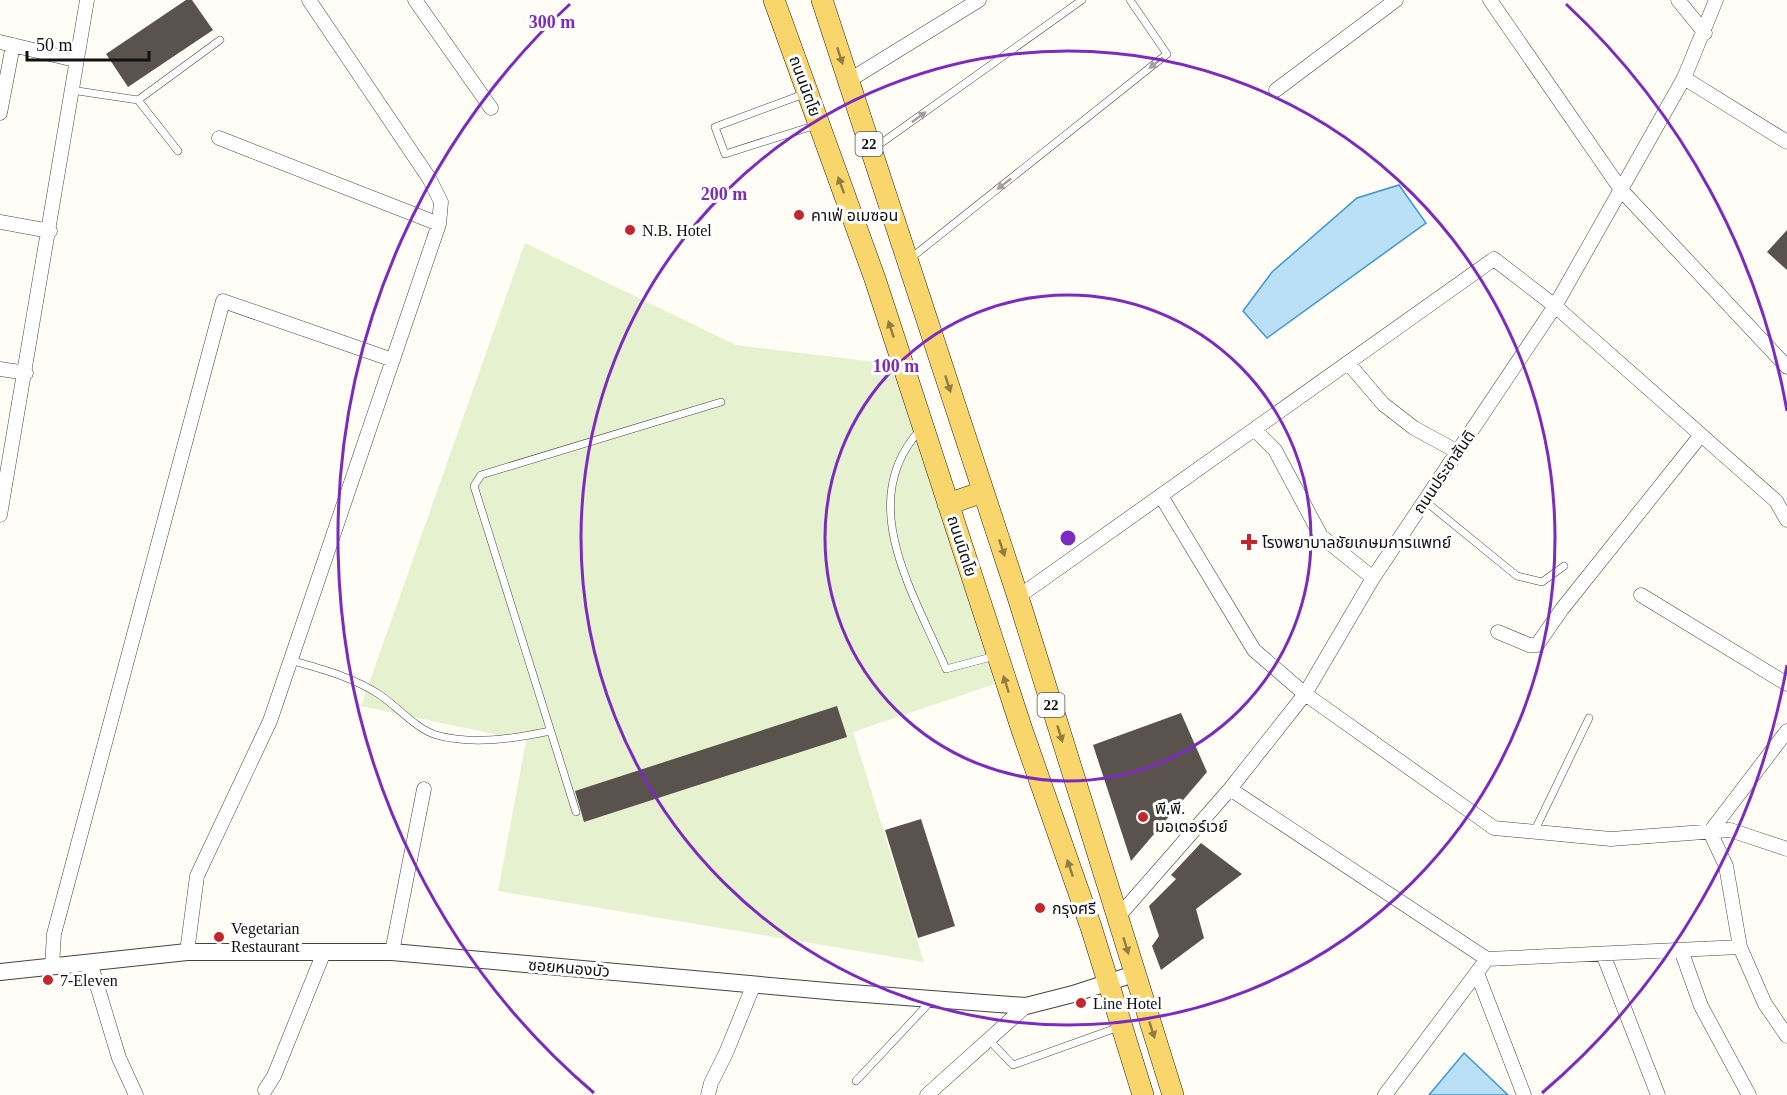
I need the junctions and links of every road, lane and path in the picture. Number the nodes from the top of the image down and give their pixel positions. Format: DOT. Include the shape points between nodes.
graph roads {
  1 [pos="87,0"];
  2 [pos="309,0"];
  3 [pos="415,0"];
  4 [pos="774,0"];
  5 [pos="822,0"];
  6 [pos="979,0"];
  7 [pos="1082,0"];
  8 [pos="1130,0"];
  9 [pos="1396,0"];
  10 [pos="1490,0"];
  11 [pos="1678,0"];
  12 [pos="1716,0"];
  13 [pos="1705,33"];
  14 [pos="220,40"];
  15 [pos="6,44"];
  16 [pos="75,60"];
  17 [pos="1684,78"];
  18 [pos="848,81"];
  19 [pos="71,90"];
  20 [pos="1276,90"];
  21 [pos="807,92"];
  22 [pos="138,100"];
  23 [pos="491,108"];
  24 [pos="0,113"];
  25 [pos="819,124"];
  26 [pos="219,138"];
  27 [pos="1787,142"];
  28 [pos="178,151"];
  29 [pos="871,151"];
  30 [pos="1622,191"];
  31 [pos="0,222"];
  32 [pos="439,224"];
  33 [pos="50,231"];
  34 [pos="907,261"];
  35 [pos="1555,306"];
  36 [pos="393,360"];
  37 [pos="1349,364"];
  38 [pos="1787,367"];
  39 [pos="0,369"];
  40 [pos="26,373"];
  41 [pos="721,402"];
  42 [pos="922,428"];
  43 [pos="1256,431"];
  44 [pos="1701,435"];
  45 [pos="1458,452"];
  46 [pos="983,492"];
  47 [pos="1161,496"];
  48 [pos="1425,501"];
  49 [pos="948,504"];
  50 [pos="0,515"];
  51 [pos="1787,520"];
  52 [pos="1564,566"];
  53 [pos="1373,578"];
  54 [pos="1641,595"];
  55 [pos="1018,597"];
  56 [pos="1498,632"];
  57 [pos="997,656"];
  58 [pos="290,660"];
  59 [pos="1787,684"];
  60 [pos="1305,694"];
  61 [pos="1589,718"];
  62 [pos="550,731"];
  63 [pos="1787,731"];
  64 [pos="423,789"];
  65 [pos="1230,789"];
  66 [pos="576,812"];
  67 [pos="1534,831"];
  68 [pos="1710,832"];
  69 [pos="1787,849"];
  70 [pos="1117,918"];
  71 [pos="1091,927"];
  72 [pos="1740,947"];
  73 [pos="1681,950"];
  74 [pos="187,952"];
  75 [pos="324,952"];
  76 [pos="393,952"];
  77 [pos="1603,954"];
  78 [pos="1487,959"];
  79 [pos="90,962"];
  80 [pos="52,966"];
  81 [pos="0,972"];
  82 [pos="1478,973"];
  83 [pos="1134,974"];
  84 [pos="754,984"];
  85 [pos="1108,984"];
  86 [pos="933,999"];
  87 [pos="1026,1006"];
  88 [pos="1121,1026"];
  89 [pos="1787,1036"];
  90 [pos="989,1040"];
  91 [pos="856,1081"];
  92 [pos="265,1090"];
  93 [pos="136,1095"];
  94 [pos="708,1095"];
  95 [pos="927,1095"];
  96 [pos="1143,1095"];
  97 [pos="1173,1095"];
  98 [pos="1385,1095"];
  99 [pos="1524,1095"];
  100 [pos="1658,1095"];
  101 [pos="1749,1095"];
  1 -- 16 [label="street"];
  2 -- 32 [label="street" via="429,178 441,202"];
  3 -- 23 [label="street"];
  4 -- 21 [label="main road, ถนนนิตโย / 22"];
  5 -- 18 [label="main road, 22, one-way"];
  6 -- 18 [label="street"];
  29 -- 7 [label="lane, one-way"];
  8 -- 34 [label="lane, one-way" via="1167,54"];
  9 -- 20 [label="street"];
  10 -- 30 [label="street"];
  11 -- 13 [label="street"];
  12 -- 13 [label="street, ถนนประชาสันติ"];
  13 -- 17 [label="street, ถนนประชาสันติ"];
  14 -- 22 [label="lane"];
  15 -- 16 [label="street"];
  15 -- 24 [label="street"];
  16 -- 19 [label="street"];
  17 -- 27 [label="street"];
  17 -- 30 [label="street, ถนนประชาสันติ"];
  18 -- 29 [label="main road, 22"];
  19 -- 22 [label="lane"];
  19 -- 33 [label="street"];
  21 -- 25 [label="main road, ถนนนิตโย / 22"];
  21 -- 25 [label="lane" via="715,127 725,154"];
  22 -- 28 [label="lane"];
  42 -- 25 [label="main road, ถนนนิตโย / 22, one-way" via="875,279"];
  26 -- 32 [label="street"];
  29 -- 34 [label="main road, 22"];
  30 -- 35 [label="street, ถนนประชาสันติ"];
  30 -- 38 [label="street"];
  31 -- 33 [label="street"];
  32 -- 36 [label="street"];
  33 -- 40 [label="street"];
  34 -- 46 [label="main road, 22, one-way"];
  35 -- 37 [label="street" via="1494,260"];
  35 -- 44 [label="street"];
  35 -- 45 [label="street, ถนนประชาสันติ"];
  36 -- 58 [label="street"];
  36 -- 80 [label="street" via="223,301 54,934"];
  37 -- 43 [label="street"];
  37 -- 45 [label="street" via="1383,404 1414,428"];
  39 -- 40 [label="street"];
  40 -- 50 [label="street"];
  41 -- 62 [label="lane" via="481,475 477,480 474,486 479,506"];
  42 -- 49 [label="main road, ถนนนิตโย / 22"];
  42 -- 57 [label="lane" via="906,446 896,467 889,520 910,592 946,669"];
  43 -- 47 [label="street"];
  43 -- 53 [label="street" via="1275,450 1321,536"];
  44 -- 51 [label="street" via="1776,501"];
  44 -- 56 [label="street" via="1537,645"];
  45 -- 48 [label="street, ถนนประชาสันติ"];
  46 -- 49 [label="main road"];
  46 -- 55 [label="main road, 22, one-way"];
  47 -- 55 [label="street"];
  47 -- 60 [label="street" via="1254,650"];
  48 -- 52 [label="lane" via="1517,576 1542,582"];
  48 -- 53 [label="street, ถนนประชาสันติ"];
  49 -- 57 [label="main road, ถนนนิตโย / 22"];
  53 -- 60 [label="street, ถนนประชาสันติ"];
  54 -- 59 [label="street"];
  55 -- 70 [label="main road, 22, one-way"];
  71 -- 57 [label="main road, ถนนนิตโย / 22, one-way"];
  58 -- 62 [label="lane" via="355,681 434,734 493,740"];
  58 -- 74 [label="street" via="270,721 197,876"];
  60 -- 65 [label="street, ถนนประชาสันติ"];
  60 -- 67 [label="street" via="1494,828"];
  61 -- 67 [label="lane"];
  62 -- 66 [label="lane"];
  63 -- 68 [label="street"];
  64 -- 76 [label="street"];
  65 -- 70 [label="street, ถนนประชาสันติ"];
  65 -- 78 [label="street"];
  67 -- 68 [label="street" via="1611,839"];
  68 -- 69 [label="street" via="1730,830"];
  68 -- 72 [label="street" via="1726,866"];
  70 -- 71 [label="main road, ถนนประชาสันติ"];
  70 -- 83 [label="main road, 22, one-way"];
  71 -- 85 [label="main road, ถนนนิตโย / 22"];
  72 -- 73 [label="street"];
  72 -- 89 [label="street" via="1765,1004"];
  73 -- 77 [label="street"];
  73 -- 101 [label="street" via="1701,1006"];
  74 -- 75 [label="street, ซอยหนองบัว"];
  74 -- 79 [label="street, ซอยหนองบัว"];
  75 -- 76 [label="street, ซอยหนองบัว"];
  75 -- 92 [label="street"];
  76 -- 84 [label="street, ซอยหนองบัว"];
  77 -- 78 [label="street"];
  77 -- 100 [label="street"];
  78 -- 82 [label="street"];
  79 -- 80 [label="street, ซอยหนองบัว"];
  79 -- 93 [label="street" via="119,1058"];
  80 -- 81 [label="street, ซอยหนองบัว"];
  82 -- 98 [label="street"];
  82 -- 99 [label="street"];
  83 -- 85 [label="street, ซอยหนองบัว"];
  83 -- 97 [label="main road, 22, one-way"];
  84 -- 86 [label="street, ซอยหนองบัว"];
  84 -- 94 [label="street"];
  85 -- 87 [label="street, ซอยหนองบัว"];
  85 -- 88 [label="main road, ถนนนิตโย / 22"];
  86 -- 87 [label="street, ซอยหนองบัว"];
  86 -- 91 [label="lane"];
  87 -- 90 [label="street"];
  88 -- 90 [label="lane" via="1013,1065"];
  88 -- 96 [label="main road, ถนนนิตโย / 22"];
  90 -- 95 [label="street"];
}
